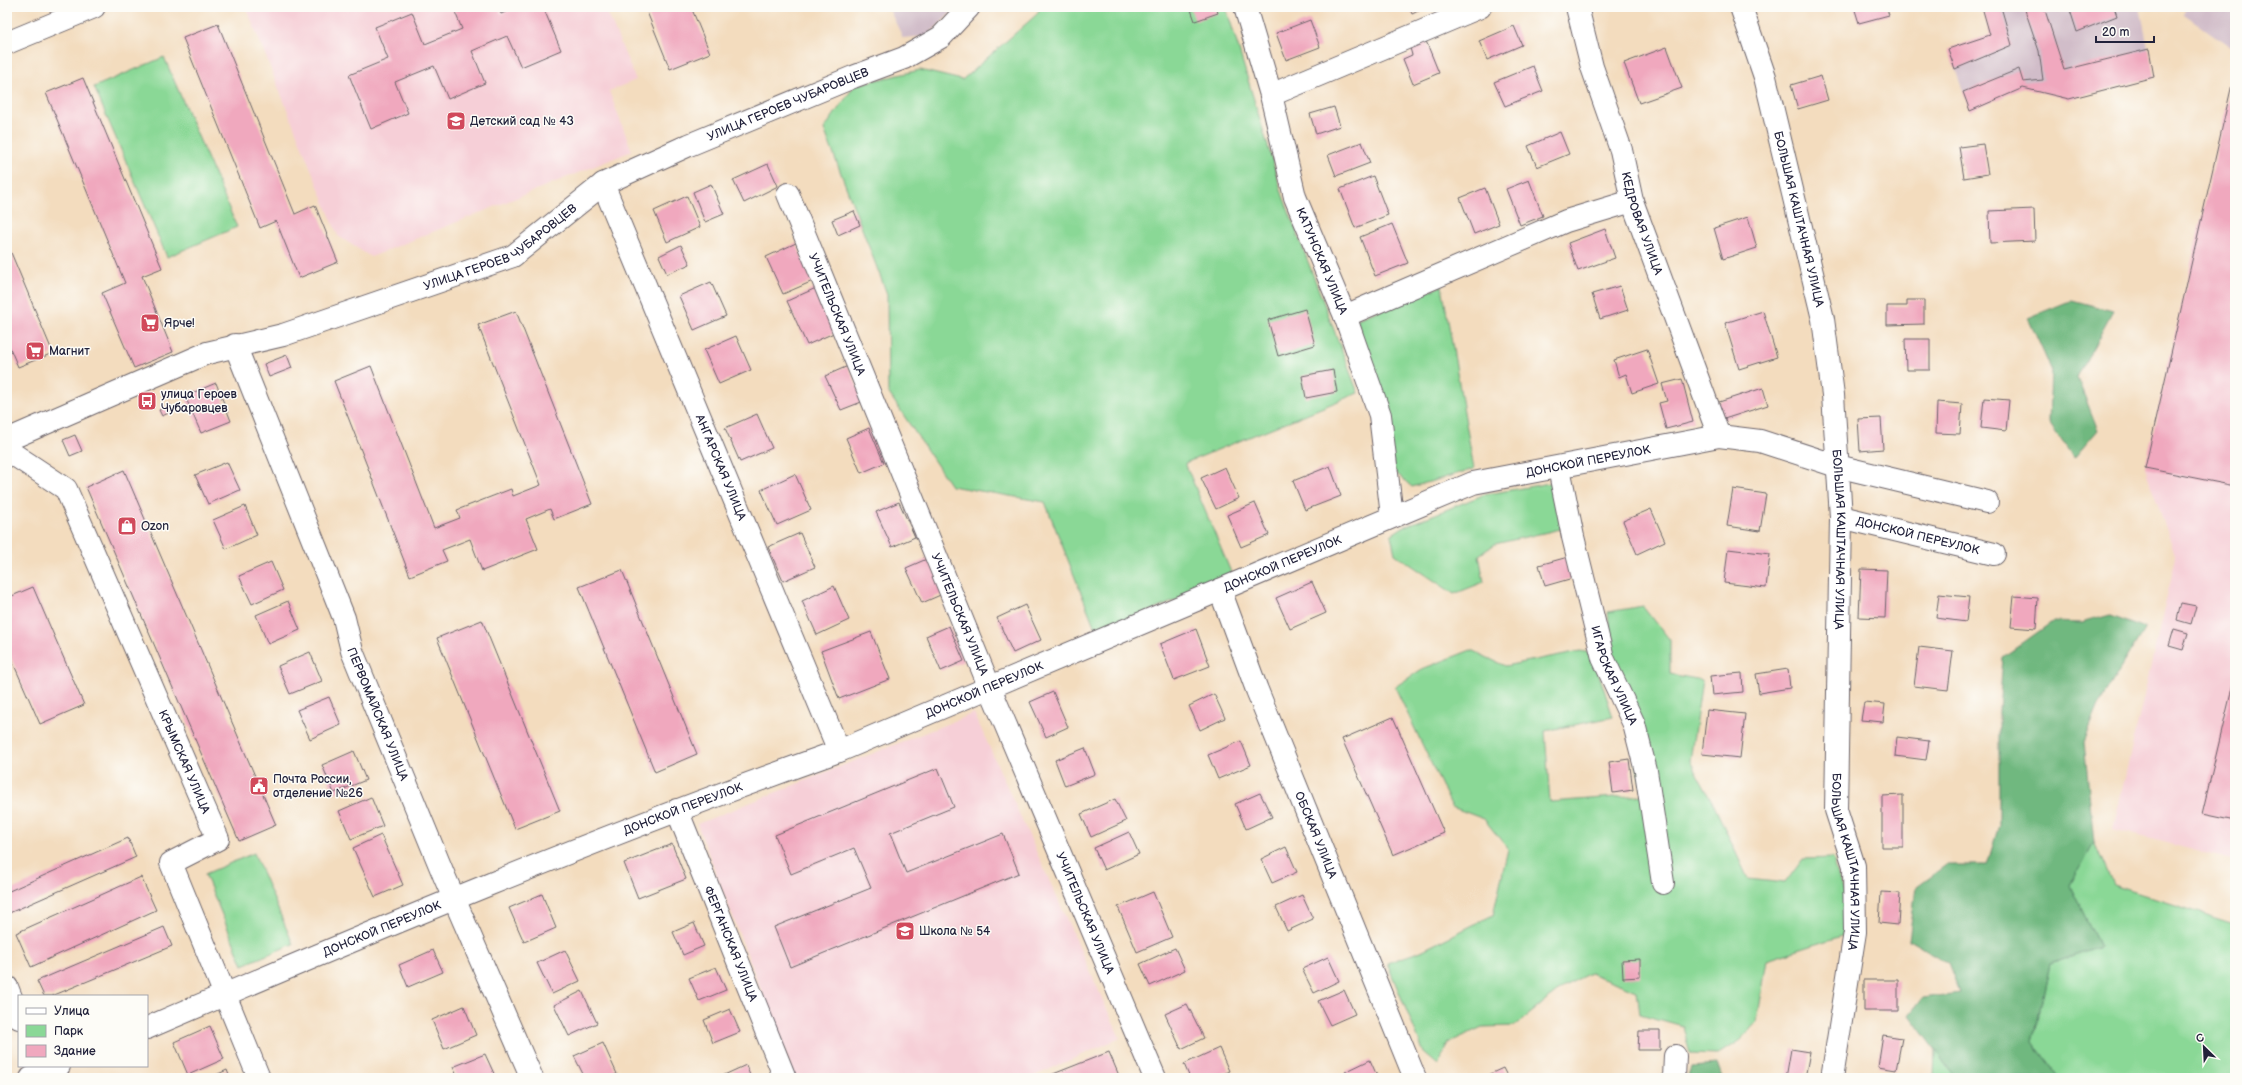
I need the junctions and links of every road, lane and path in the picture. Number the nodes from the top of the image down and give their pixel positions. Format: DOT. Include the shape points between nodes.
graph roads {
  1 [pos="969,7"];
  2 [pos="1244,7"];
  3 [pos="1480,7"];
  4 [pos="1577,7"];
  5 [pos="1741,7"];
  6 [pos="86,9"];
  7 [pos="7,43"];
  8 [pos="1271,95"];
  9 [pos="603,184"];
  10 [pos="788,194"];
  11 [pos="1632,201"];
  12 [pos="1345,316"];
  13 [pos="235,345"];
  14 [pos="1719,436"];
  15 [pos="7,440"];
  16 [pos="7,450"];
  17 [pos="1838,466"];
  18 [pos="1559,468"];
  19 [pos="1987,502"];
  20 [pos="1392,516"];
  21 [pos="1841,517"];
  22 [pos="1994,554"];
  23 [pos="1220,590"];
  24 [pos="990,688"];
  25 [pos="839,751"];
  26 [pos="677,810"];
  27 [pos="1663,883"];
  28 [pos="455,898"];
  29 [pos="7,987"];
  30 [pos="226,994"];
  31 [pos="18,1015"];
  32 [pos="148,1028"];
  33 [pos="1675,1056"];
  34 [pos="259,1078"];
  35 [pos="532,1078"];
  36 [pos="785,1078"];
  37 [pos="1155,1078"];
  38 [pos="1415,1078"];
  39 [pos="1674,1078"];
  40 [pos="1832,1078"];
  1 -- 9 [label="street, УЛИЦА ГЕРОЕВ ЧУБАРОВЦЕВ" via="941,37 904,58 689,145"];
  2 -- 8 [label="street, КАТУНСКАЯ УЛИЦА"];
  3 -- 8 [label="street"];
  4 -- 11 [label="street, КЕДРОВАЯ УЛИЦА" via="1592,67 1621,150"];
  5 -- 17 [label="street, БОЛЬШАЯ КАШТАЧНАЯ УЛИЦА" via="1765,77 1823,319 1833,395"];
  6 -- 7 [label="street"];
  8 -- 12 [label="street, КАТУНСКАЯ УЛИЦА" via="1295,197"];
  9 -- 13 [label="street, УЛИЦА ГЕРОЕВ ЧУБАРОВЦЕВ" via="513,256 283,335"];
  9 -- 25 [label="street, АНГАРСКАЯ УЛИЦА"];
  10 -- 24 [label="street, УЧИТЕЛЬСКАЯ УЛИЦА"];
  11 -- 12 [label="street" via="1566,221"];
  11 -- 14 [label="street, КЕДРОВАЯ УЛИЦА"];
  12 -- 20 [label="street, КАТУНСКАЯ УЛИЦА" via="1380,415"];
  13 -- 15 [label="street, УЛИЦА ГЕРОЕВ ЧУБАРОВЦЕВ" via="206,353"];
  13 -- 28 [label="street, ПЕРВОМАЙСКАЯ УЛИЦА" via="344,618 352,651"];
  14 -- 17 [label="street, ДОНСКОЙ ПЕРЕУЛОК" via="1760,442"];
  14 -- 18 [label="street, ДОНСКОЙ ПЕРЕУЛОК"];
  16 -- 30 [label="street, КРЫМСКАЯ УЛИЦА" via="66,488 218,839 171,863"];
  17 -- 19 [label="street, ДОНСКОЙ ПЕРЕУЛОК"];
  17 -- 21 [label="street, БОЛЬШАЯ КАШТАЧНАЯ УЛИЦА"];
  18 -- 20 [label="street, ДОНСКОЙ ПЕРЕУЛОК" via="1472,483"];
  18 -- 27 [label="street, ИГАРСКАЯ УЛИЦА" via="1603,658 1634,724 1646,772"];
  20 -- 23 [label="street, ДОНСКОЙ ПЕРЕУЛОК"];
  21 -- 22 [label="street, ДОНСКОЙ ПЕРЕУЛОК"];
  21 -- 40 [label="street, БОЛЬШАЯ КАШТАЧНАЯ УЛИЦА" via="1836,810 1854,866 1855,932"];
  23 -- 24 [label="street, ДОНСКОЙ ПЕРЕУЛОК"];
  23 -- 38 [label="street, ОБСКАЯ УЛИЦА" via="1260,697"];
  24 -- 25 [label="street, ДОНСКОЙ ПЕРЕУЛОК"];
  24 -- 37 [label="street, УЧИТЕЛЬСКАЯ УЛИЦА"];
  25 -- 26 [label="street, ДОНСКОЙ ПЕРЕУЛОК"];
  26 -- 28 [label="street, ДОНСКОЙ ПЕРЕУЛОК"];
  26 -- 36 [label="street, ФЕРГАНСКАЯ УЛИЦА"];
  28 -- 30 [label="street, ДОНСКОЙ ПЕРЕУЛОК"];
  28 -- 35 [label="street, ПЕРВОМАЙСКАЯ УЛИЦА"];
  29 -- 31 [label="street"];
  30 -- 32 [label="street, ДОНСКОЙ ПЕРЕУЛОК"];
  30 -- 34 [label="street, КРЫМСКАЯ УЛИЦА"];
  33 -- 39 [label="street"];
}
